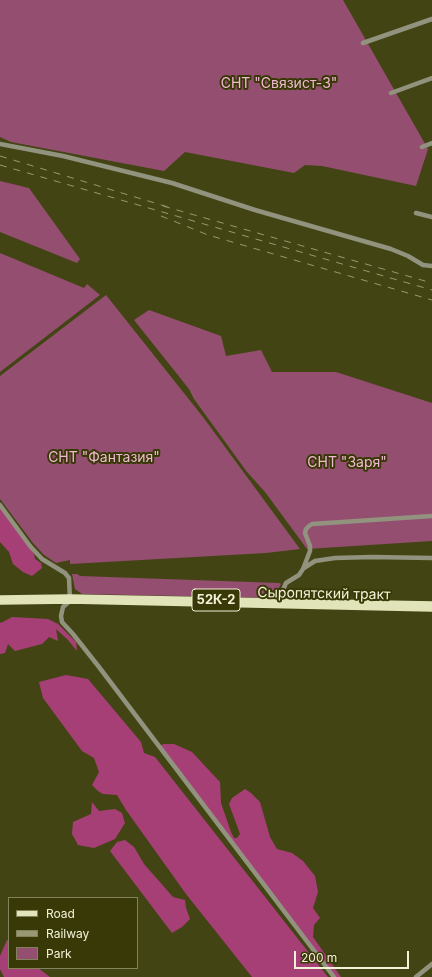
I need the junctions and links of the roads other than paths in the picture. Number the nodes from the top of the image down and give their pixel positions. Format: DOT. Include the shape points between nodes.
graph roads {
  1 [pos="432,19"];
  2 [pos="363,43"];
  3 [pos="432,78"];
  4 [pos="391,93"];
  5 [pos="432,143"];
  6 [pos="0,144"];
  7 [pos="422,146"];
  8 [pos="416,213"];
  9 [pos="432,217"];
  10 [pos="432,266"];
  11 [pos="0,505"];
  12 [pos="432,516"];
  13 [pos="432,558"];
  14 [pos="303,569"];
  15 [pos="0,598"];
  16 [pos="70,599"];
  17 [pos="278,601"];
  18 [pos="0,602"];
  19 [pos="432,604"];
  20 [pos="432,609"];
  21 [pos="432,964"];
  22 [pos="334,977"];
  23 [pos="416,977"];
  1 -- 2 [label="street"];
  3 -- 4 [label="street"];
  5 -- 7 [label="street"];
  6 -- 10 [label="street" via="172,182 255,210 391,248 423,265"];
  8 -- 9 [label="street"];
  11 -- 16 [label="street" via="30,546 67,575 70,582"];
  12 -- 14 [label="street" via="312,524 306,529 310,551"];
  13 -- 14 [label="street" via="335,558 314,561"];
  14 -- 17 [label="street" via="286,584"];
  15 -- 16 [label="main road, Сыропятский тракт / 52К-2"];
  16 -- 17 [label="main road, Сыропятский тракт / 52К-2"];
  16 -- 18 [label="main road, Сыропятский тракт / 52К-2"];
  16 -- 20 [label="main road, Сыропятский тракт / 52К-2"];
  16 -- 22 [label="street" via="63,607 62,622 99,667"];
  17 -- 19 [label="main road, Сыропятский тракт / 52К-2"];
  21 -- 23 [label="street"];
}
